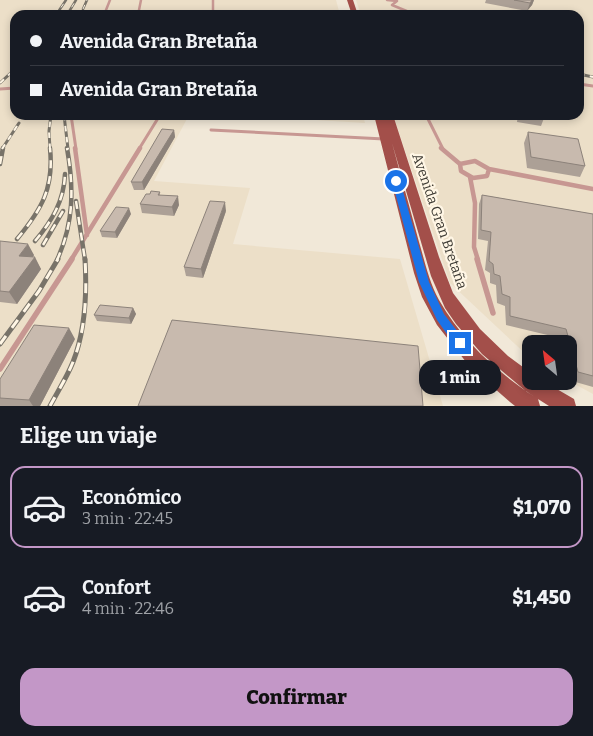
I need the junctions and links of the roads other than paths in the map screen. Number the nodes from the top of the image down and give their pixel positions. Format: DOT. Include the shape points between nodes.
graph roads {
  1 [pos="387,0"];
  2 [pos="396,0"];
  3 [pos="404,10"];
  4 [pos="72,120"];
  5 [pos="157,120"];
  6 [pos="380,120"];
  7 [pos="390,120"];
  8 [pos="428,120"];
  9 [pos="211,130"];
  10 [pos="385,139"];
  11 [pos="460,164"];
  12 [pos="489,169"];
  13 [pos="470,177"];
  14 [pos="593,189"];
  15 [pos="87,236"];
  16 [pos="493,313"];
  17 [pos="0,369"];
  18 [pos="531,406"];
  19 [pos="567,406"];
  1 -- 2 [label="lane"];
  2 -- 3 [label="lane" via="392,5"];
  4 -- 15 [label="lane"];
  5 -- 15 [label="lane"];
  6 -- 10 [label="main road, Avenida Gran Bretaña"];
  7 -- 19 [label="main road, Avenida Gran Bretaña" via="438,272 451,302 469,327 498,357 533,385"];
  8 -- 11 [label="lane" via="440,147"];
  9 -- 10 [label="lane"];
  10 -- 18 [label="main road, Avenida Gran Bretaña" via="422,277 434,305 449,330 472,357 500,384"];
  11 -- 12 [label="lane" via="475,161"];
  11 -- 13 [label="lane" via="460,171"];
  12 -- 13 [label="lane" via="487,176"];
  12 -- 14 [label="lane"];
  13 -- 16 [label="lane" via="475,203 474,247"];
  15 -- 17 [label="lane"];
}
